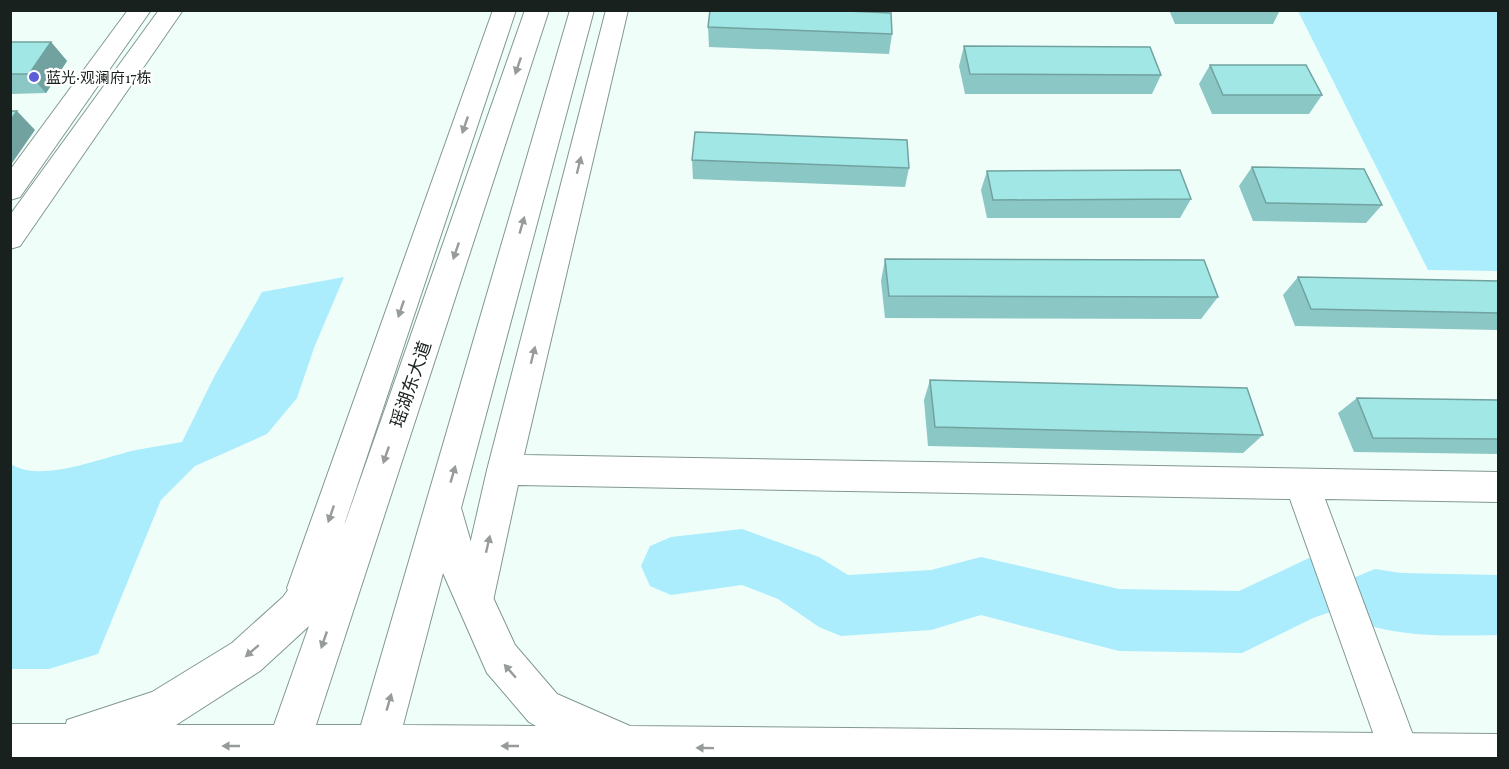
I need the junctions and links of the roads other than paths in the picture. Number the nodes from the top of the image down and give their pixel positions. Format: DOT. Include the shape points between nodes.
graph roads {
  1 [pos="140,10"];
  2 [pos="171,10"];
  3 [pos="505,10"];
  4 [pos="537,10"];
  5 [pos="582,10"];
  6 [pos="617,10"];
  7 [pos="10,190"];
  8 [pos="10,238"];
  9 [pos="504,470"];
  10 [pos="1302,484"];
  11 [pos="1498,488"];
  12 [pos="368,509"];
  13 [pos="443,509"];
  14 [pos="475,601"];
  15 [pos="297,611"];
  16 [pos="29,745"];
  17 [pos="627,747"];
  18 [pos="286,752"];
  19 [pos="375,752"];
  20 [pos="1400,754"];
  21 [pos="1498,755"];
  1 -- 7 [label="street"];
  2 -- 8 [label="main road"];
  3 -- 15 [label="street, one-way"];
  4 -- 12 [label="main road, 瑶湖东大道, one-way"];
  13 -- 5 [label="main road, one-way"];
  9 -- 6 [label="street, one-way"];
  9 -- 10 [label="street"];
  14 -- 9 [label="street, one-way"];
  10 -- 11 [label="street"];
  10 -- 20 [label="street"];
  12 -- 15 [label="main road"];
  12 -- 18 [label="main road, 瑶湖东大道, one-way"];
  13 -- 14 [label="main road" via="459,566"];
  19 -- 13 [label="main road, one-way"];
  17 -- 14 [label="main road, one-way" via="543,708 501,659"];
  15 -- 16 [label="main road, one-way" via="246,657 162,710"];
  18 -- 16 [label="main road, one-way"];
  17 -- 19 [label="main road, one-way"];
  20 -- 17 [label="main road, one-way"];
  18 -- 19 [label="main road"];
  20 -- 21 [label="main road"];
}
